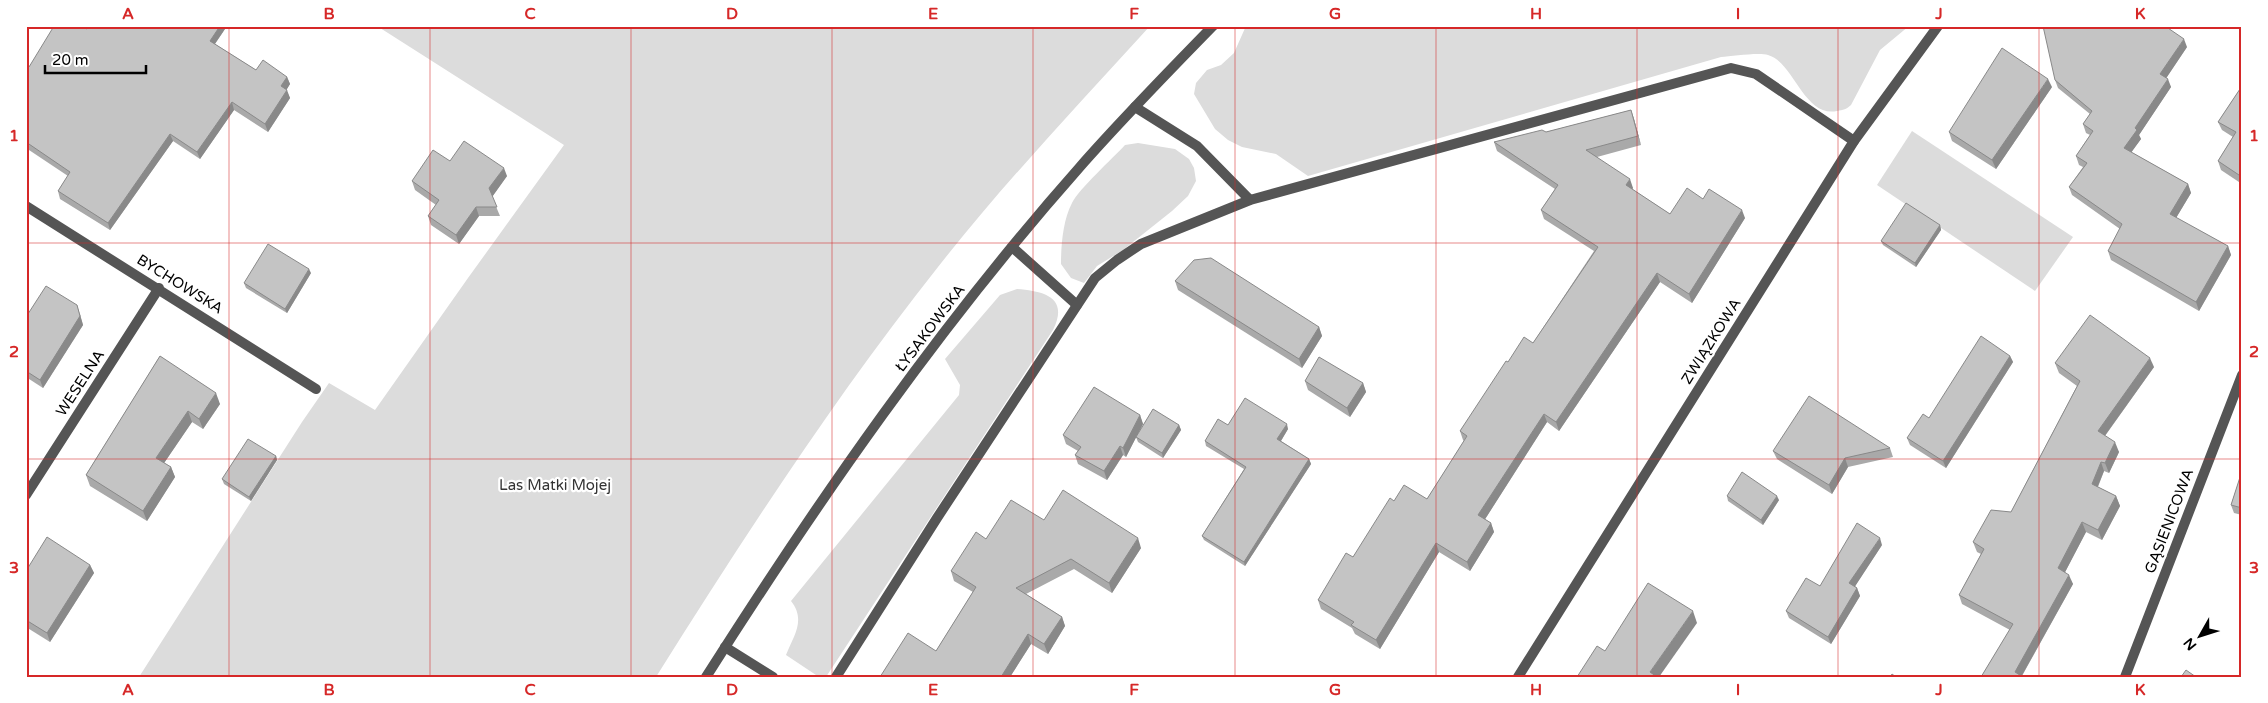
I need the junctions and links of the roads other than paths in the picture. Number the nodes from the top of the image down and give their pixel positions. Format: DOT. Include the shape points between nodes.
graph roads {
  1 [pos="1214,26"];
  2 [pos="1938,26"];
  3 [pos="1135,106"];
  4 [pos="1854,141"];
  5 [pos="1250,200"];
  6 [pos="26,206"];
  7 [pos="1012,247"];
  8 [pos="159,288"];
  9 [pos="1077,305"];
  10 [pos="2242,375"];
  11 [pos="316,389"];
  12 [pos="26,495"];
  13 [pos="725,647"];
  14 [pos="706,677"];
  15 [pos="773,677"];
  16 [pos="836,677"];
  17 [pos="1518,677"];
  18 [pos="2125,677"];
  1 -- 3 [label="street, ŁYSAKOWSKA"];
  2 -- 4 [label="street, ZWIĄZKOWA"];
  3 -- 5 [label="street" via="1197,146"];
  3 -- 7 [label="street, ŁYSAKOWSKA"];
  4 -- 5 [label="street" via="1756,74 1731,68"];
  4 -- 17 [label="street, ZWIĄZKOWA"];
  5 -- 9 [label="street" via="1140,244 1096,278"];
  6 -- 8 [label="street, BYCHOWSKA"];
  7 -- 9 [label="street"];
  7 -- 13 [label="street, ŁYSAKOWSKA" via="914,373 827,493"];
  8 -- 11 [label="street, BYCHOWSKA"];
  8 -- 12 [label="street, WESELNA"];
  9 -- 16 [label="street"];
  10 -- 18 [label="street, GĄSIENICOWA"];
  13 -- 14 [label="street, ŁYSAKOWSKA"];
  13 -- 15 [label="street"];
}
